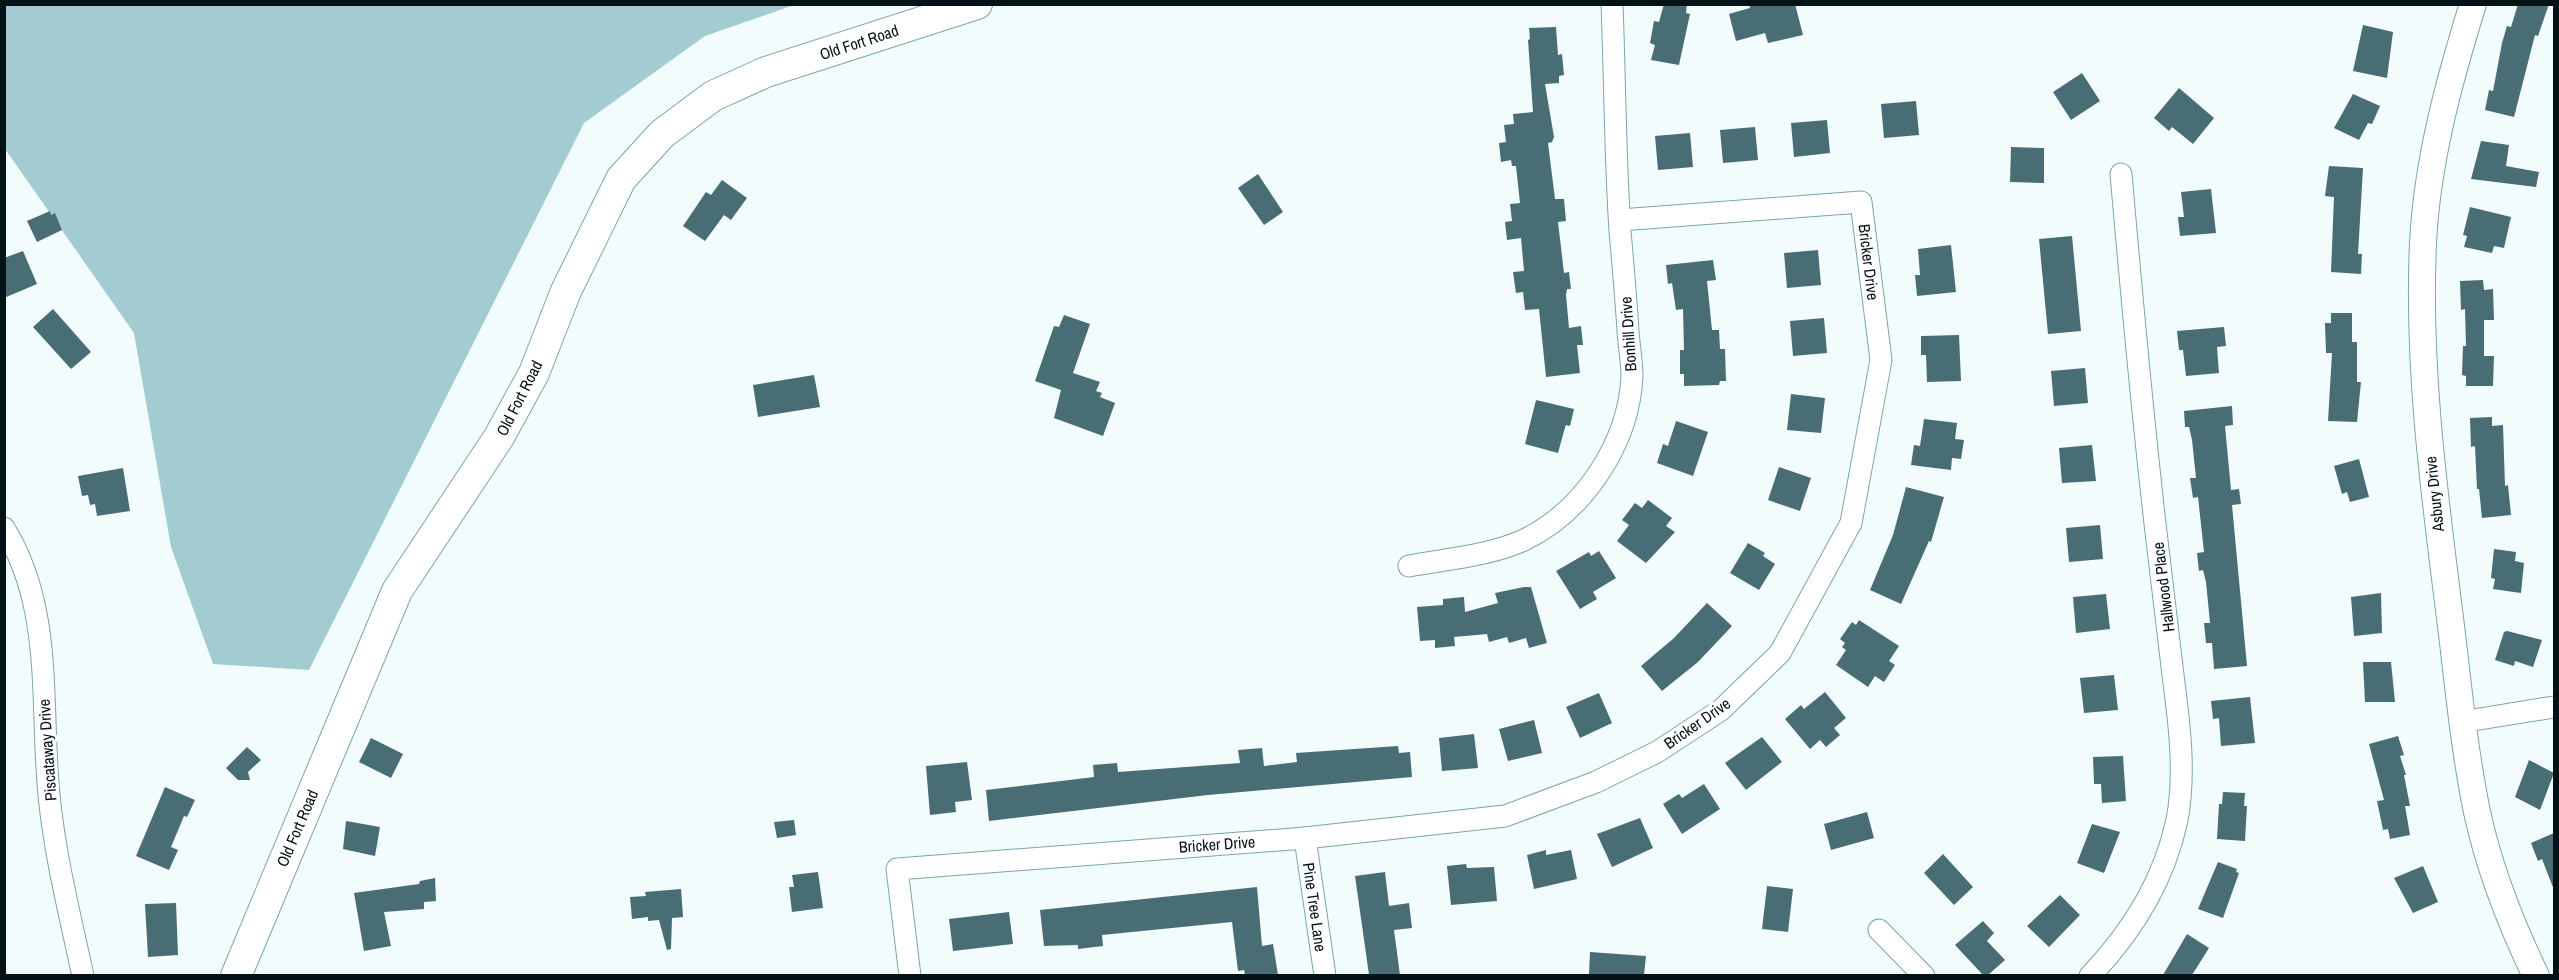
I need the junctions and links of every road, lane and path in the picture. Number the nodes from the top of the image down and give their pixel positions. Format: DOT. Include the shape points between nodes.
graph roads {
  1 [pos="977,4"];
  2 [pos="1612,4"];
  3 [pos="2473,4"];
  4 [pos="2121,174"];
  5 [pos="1620,220"];
  6 [pos="4,528"];
  7 [pos="1409,566"];
  8 [pos="2554,707"];
  9 [pos="2461,722"];
  10 [pos="1305,838"];
  11 [pos="1879,930"];
  12 [pos="83,975"];
  13 [pos="236,975"];
  14 [pos="910,975"];
  15 [pos="1325,975"];
  16 [pos="1924,975"];
  17 [pos="2090,975"];
  18 [pos="2536,975"];
  1 -- 13 [label="main road, Old Fort Road" via="766,72 713,96 662,134 621,179 566,291 534,373 500,437 397,591"];
  2 -- 5 [label="street, Bonhill Drive"];
  3 -- 9 [label="street, Asbury Drive" via="2453,69 2423,242 2422,343 2429,440"];
  4 -- 17 [label="street, Hallwood Place" via="2141,415 2179,719 2181,775 2177,818 2166,859 2148,900 2131,930"];
  5 -- 7 [label="street, Bonhill Drive" via="1632,376 1626,414 1598,474 1577,500 1524,540 1489,552"];
  5 -- 10 [label="street, Bricker Drive" via="1861,202 1881,360 1851,523 1780,653 1721,710 1657,752 1596,783 1505,816"];
  6 -- 12 [label="street, Piscataway Drive" via="24,563 33,589 40,635 55,849"];
  8 -- 9 [label="street"];
  9 -- 18 [label="street, Asbury Drive" via="2492,867"];
  10 -- 14 [label="street, Bricker Drive" via="897,869"];
  10 -- 15 [label="street, Pine Tree Lane"];
  11 -- 16 [label="street"];
}
